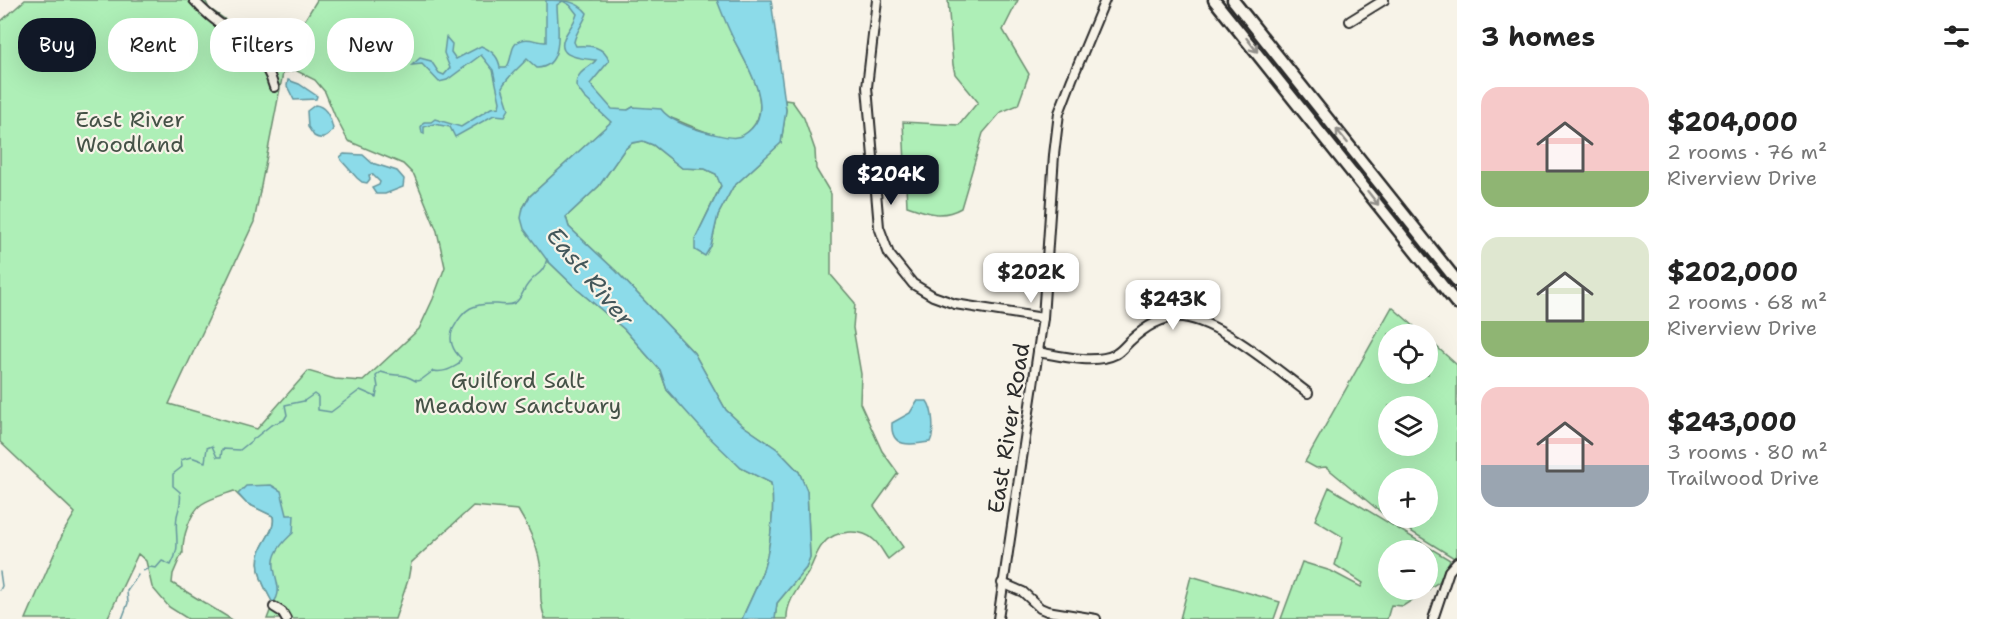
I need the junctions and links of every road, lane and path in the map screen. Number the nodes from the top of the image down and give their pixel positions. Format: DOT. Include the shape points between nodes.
graph roads {
  1 [pos="194,0"];
  2 [pos="877,0"];
  3 [pos="1105,0"];
  4 [pos="1214,0"];
  5 [pos="1233,0"];
  6 [pos="1384,0"];
  7 [pos="1350,21"];
  8 [pos="274,87"];
  9 [pos="1457,280"];
  10 [pos="1457,304"];
  11 [pos="1043,318"];
  12 [pos="1038,352"];
  13 [pos="1308,393"];
  14 [pos="1457,562"];
  15 [pos="1002,583"];
  16 [pos="274,607"];
  17 [pos="286,619"];
  18 [pos="998,619"];
  19 [pos="1096,619"];
  20 [pos="1433,619"];
  1 -- 8 [label="street" via="253,48"];
  2 -- 11 [label="street" via="867,87 879,227 889,254 913,284 933,296 955,304"];
  3 -- 11 [label="street, East River Road" via="1059,114"];
  4 -- 10 [label="highway, one-way"];
  9 -- 5 [label="highway, one-way"];
  6 -- 7 [label="street"];
  11 -- 12 [label="street, East River Road"];
  12 -- 13 [label="street" via="1076,359 1116,354 1140,332 1161,320 1181,317 1204,322"];
  12 -- 15 [label="street, East River Road"];
  14 -- 20 [label="street" via="1449,572"];
  15 -- 18 [label="street, East River Road"];
  15 -- 19 [label="street" via="1023,592 1047,611"];
  16 -- 17 [label="street"];
}
